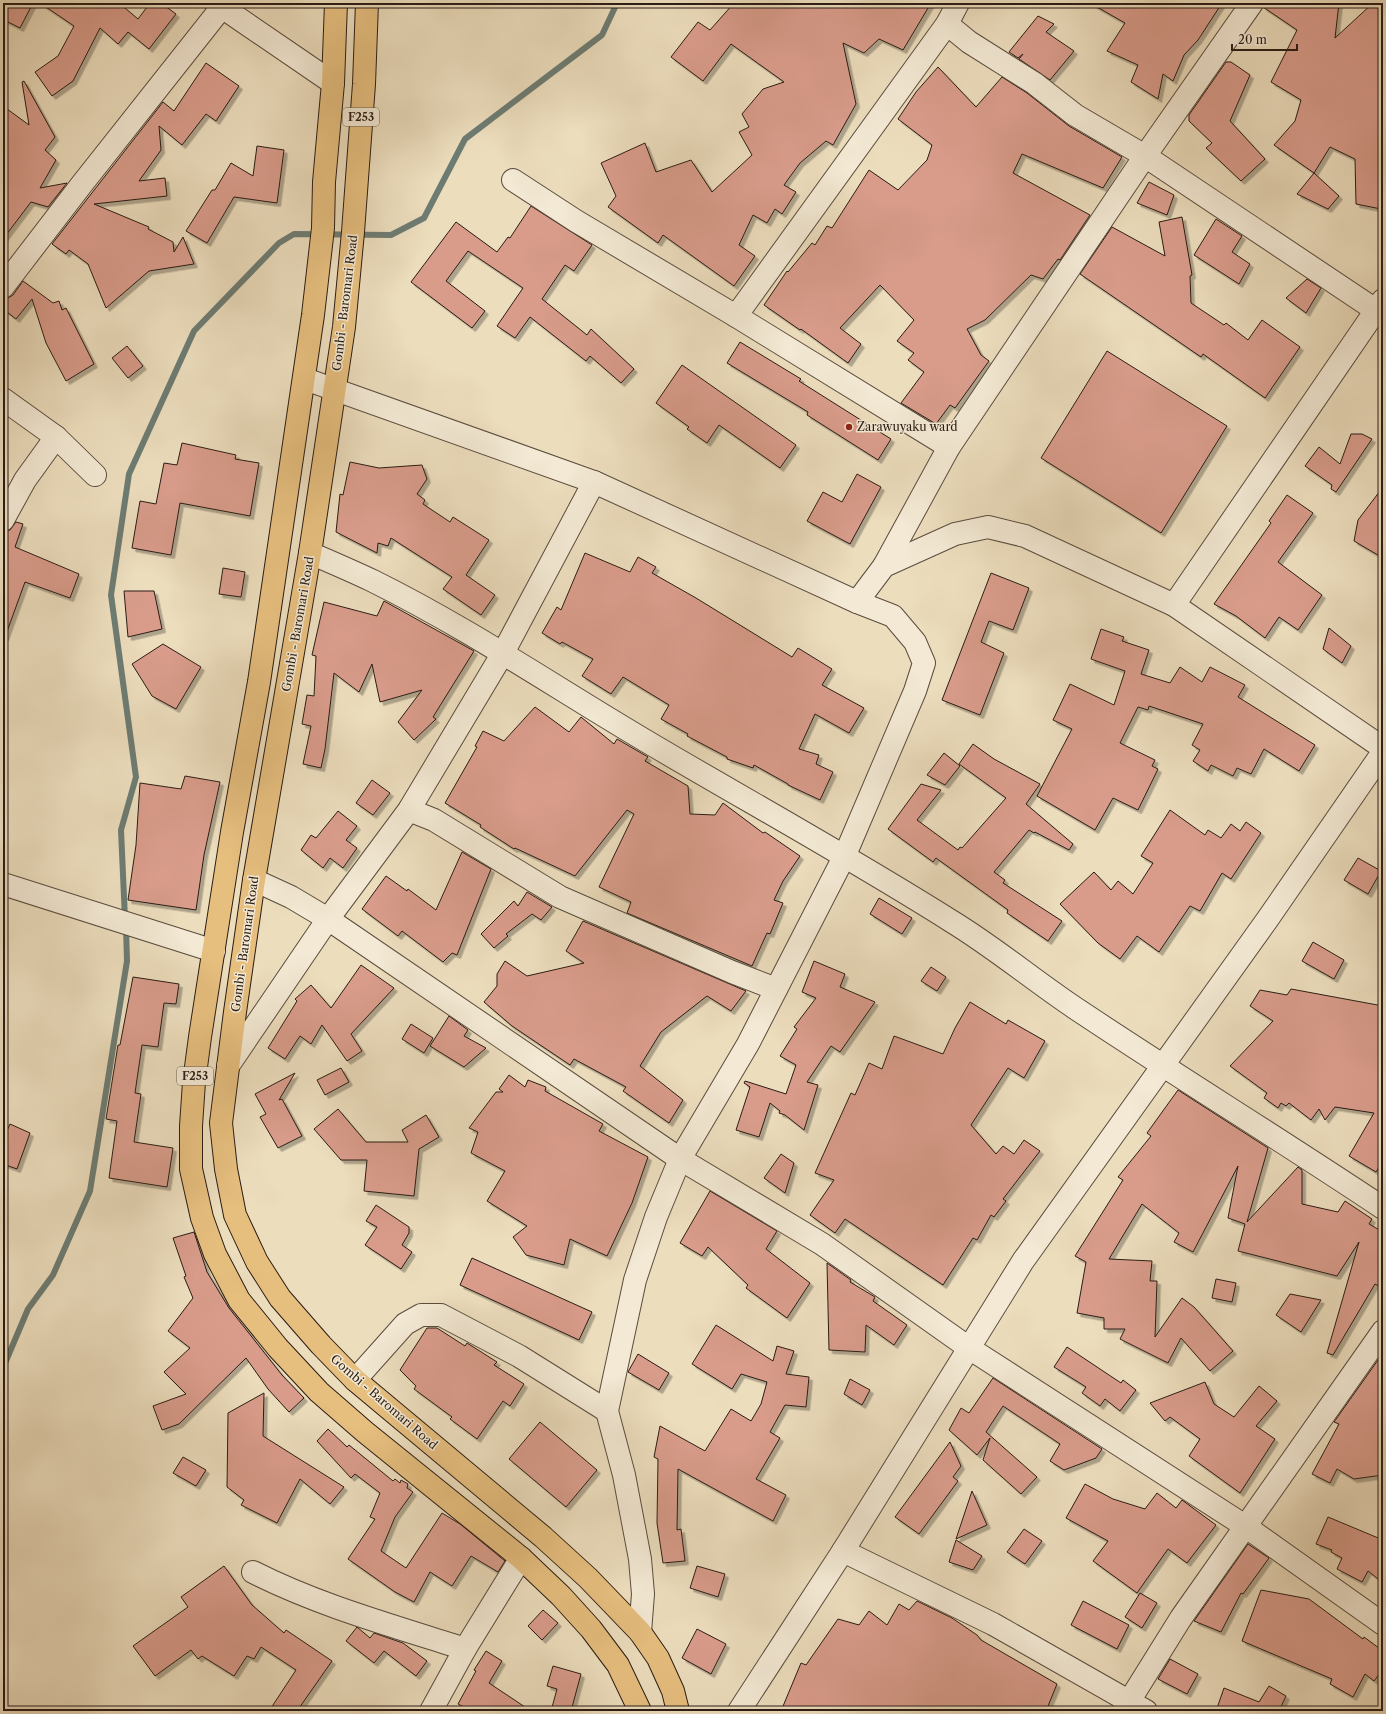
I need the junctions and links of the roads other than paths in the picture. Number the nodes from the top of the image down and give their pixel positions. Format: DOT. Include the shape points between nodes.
graph roads {
  1 [pos="336,3"];
  2 [pos="367,3"];
  3 [pos="958,3"];
  4 [pos="1252,3"];
  5 [pos="219,5"];
  6 [pos="947,24"];
  7 [pos="333,83"];
  8 [pos="1145,156"];
  9 [pos="512,180"];
  10 [pos="3,287"];
  11 [pos="1381,308"];
  12 [pos="736,316"];
  13 [pos="305,379"];
  14 [pos="335,388"];
  15 [pos="3,399"];
  16 [pos="56,437"];
  17 [pos="949,447"];
  18 [pos="95,475"];
  19 [pos="594,482"];
  20 [pos="3,520"];
  21 [pos="310,553"];
  22 [pos="884,566"];
  23 [pos="857,602"];
  24 [pos="1174,605"];
  25 [pos="503,653"];
  26 [pos="1383,748"];
  27 [pos="1383,752"];
  28 [pos="409,810"];
  29 [pos="845,856"];
  30 [pos="254,880"];
  31 [pos="3,884"];
  32 [pos="328,919"];
  33 [pos="214,951"];
  34 [pos="776,989"];
  35 [pos="228,1066"];
  36 [pos="1162,1066"];
  37 [pos="680,1159"];
  38 [pos="1383,1208"];
  39 [pos="1383,1331"];
  40 [pos="969,1348"];
  41 [pos="355,1380"];
  42 [pos="607,1411"];
  43 [pos="1245,1526"];
  44 [pos="843,1551"];
  45 [pos="521,1558"];
  46 [pos="253,1572"];
  47 [pos="1383,1624"];
  48 [pos="640,1632"];
  49 [pos="465,1649"];
  50 [pos="1133,1708"];
  51 [pos="431,1711"];
  52 [pos="640,1711"];
  53 [pos="678,1711"];
  54 [pos="739,1711"];
  1 -- 7 [label="main road, F253"];
  2 -- 14 [label="main road, Gombi - Baromari Road / F253" via="353,232"];
  3 -- 6 [label="street"];
  4 -- 8 [label="street"];
  5 -- 7 [label="street"];
  5 -- 10 [label="street"];
  6 -- 8 [label="street" via="969,42 1034,83 1075,115"];
  6 -- 12 [label="street"];
  7 -- 13 [label="main road, F253" via="324,182 323,228"];
  8 -- 11 [label="street"];
  8 -- 17 [label="street"];
  9 -- 12 [label="street"];
  11 -- 24 [label="street"];
  12 -- 17 [label="street"];
  13 -- 14 [label="street"];
  13 -- 33 [label="main road, F253" via="259,682"];
  14 -- 19 [label="street"];
  14 -- 21 [label="main road, Gombi - Baromari Road / F253"];
  15 -- 16 [label="street"];
  16 -- 18 [label="street"];
  16 -- 20 [label="street" via="25,480"];
  17 -- 22 [label="street"];
  19 -- 23 [label="street"];
  19 -- 25 [label="street"];
  21 -- 25 [label="street" via="372,580"];
  21 -- 30 [label="main road, Gombi - Baromari Road / F253"];
  22 -- 23 [label="street"];
  22 -- 24 [label="street" via="954,534 988,527 1025,536"];
  23 -- 29 [label="street" via="893,616 915,642 924,663 915,691"];
  24 -- 26 [label="street"];
  25 -- 28 [label="street"];
  25 -- 29 [label="street" via="618,725"];
  27 -- 36 [label="street"];
  28 -- 32 [label="street"];
  28 -- 34 [label="street" via="434,820 560,897"];
  29 -- 34 [label="street"];
  29 -- 36 [label="street" via="956,923 1048,990"];
  30 -- 32 [label="street" via="291,897"];
  30 -- 35 [label="main road, Gombi - Baromari Road / F253"];
  31 -- 33 [label="street"];
  32 -- 35 [label="street"];
  32 -- 37 [label="street"];
  33 -- 45 [label="main road, F253" via="194,1082 191,1169 202,1218 215,1254 239,1300 278,1348 319,1392"];
  34 -- 37 [label="street" via="748,1044"];
  35 -- 41 [label="main road, Gombi - Baromari Road / F253" via="221,1123 226,1169 236,1215 257,1262 280,1298 320,1345"];
  36 -- 38 [label="street"];
  36 -- 40 [label="street" via="1023,1261"];
  37 -- 40 [label="street" via="822,1244"];
  37 -- 42 [label="street" via="656,1217 635,1280"];
  39 -- 43 [label="street"];
  40 -- 43 [label="street"];
  40 -- 44 [label="street"];
  41 -- 42 [label="street" via="405,1324 421,1315 441,1315 518,1356"];
  41 -- 48 [label="main road, Gombi - Baromari Road / F253" via="543,1536"];
  42 -- 48 [label="street" via="624,1475 640,1559 643,1594"];
  43 -- 47 [label="street"];
  43 -- 50 [label="street" via="1181,1618"];
  44 -- 50 [label="street" via="993,1624"];
  44 -- 54 [label="street"];
  45 -- 49 [label="street"];
  45 -- 52 [label="main road, F253" via="591,1629 618,1665"];
  46 -- 49 [label="street" via="278,1585 332,1606"];
  48 -- 53 [label="main road, Gombi - Baromari Road / F253" via="658,1658 673,1691"];
  49 -- 51 [label="street"];
}
